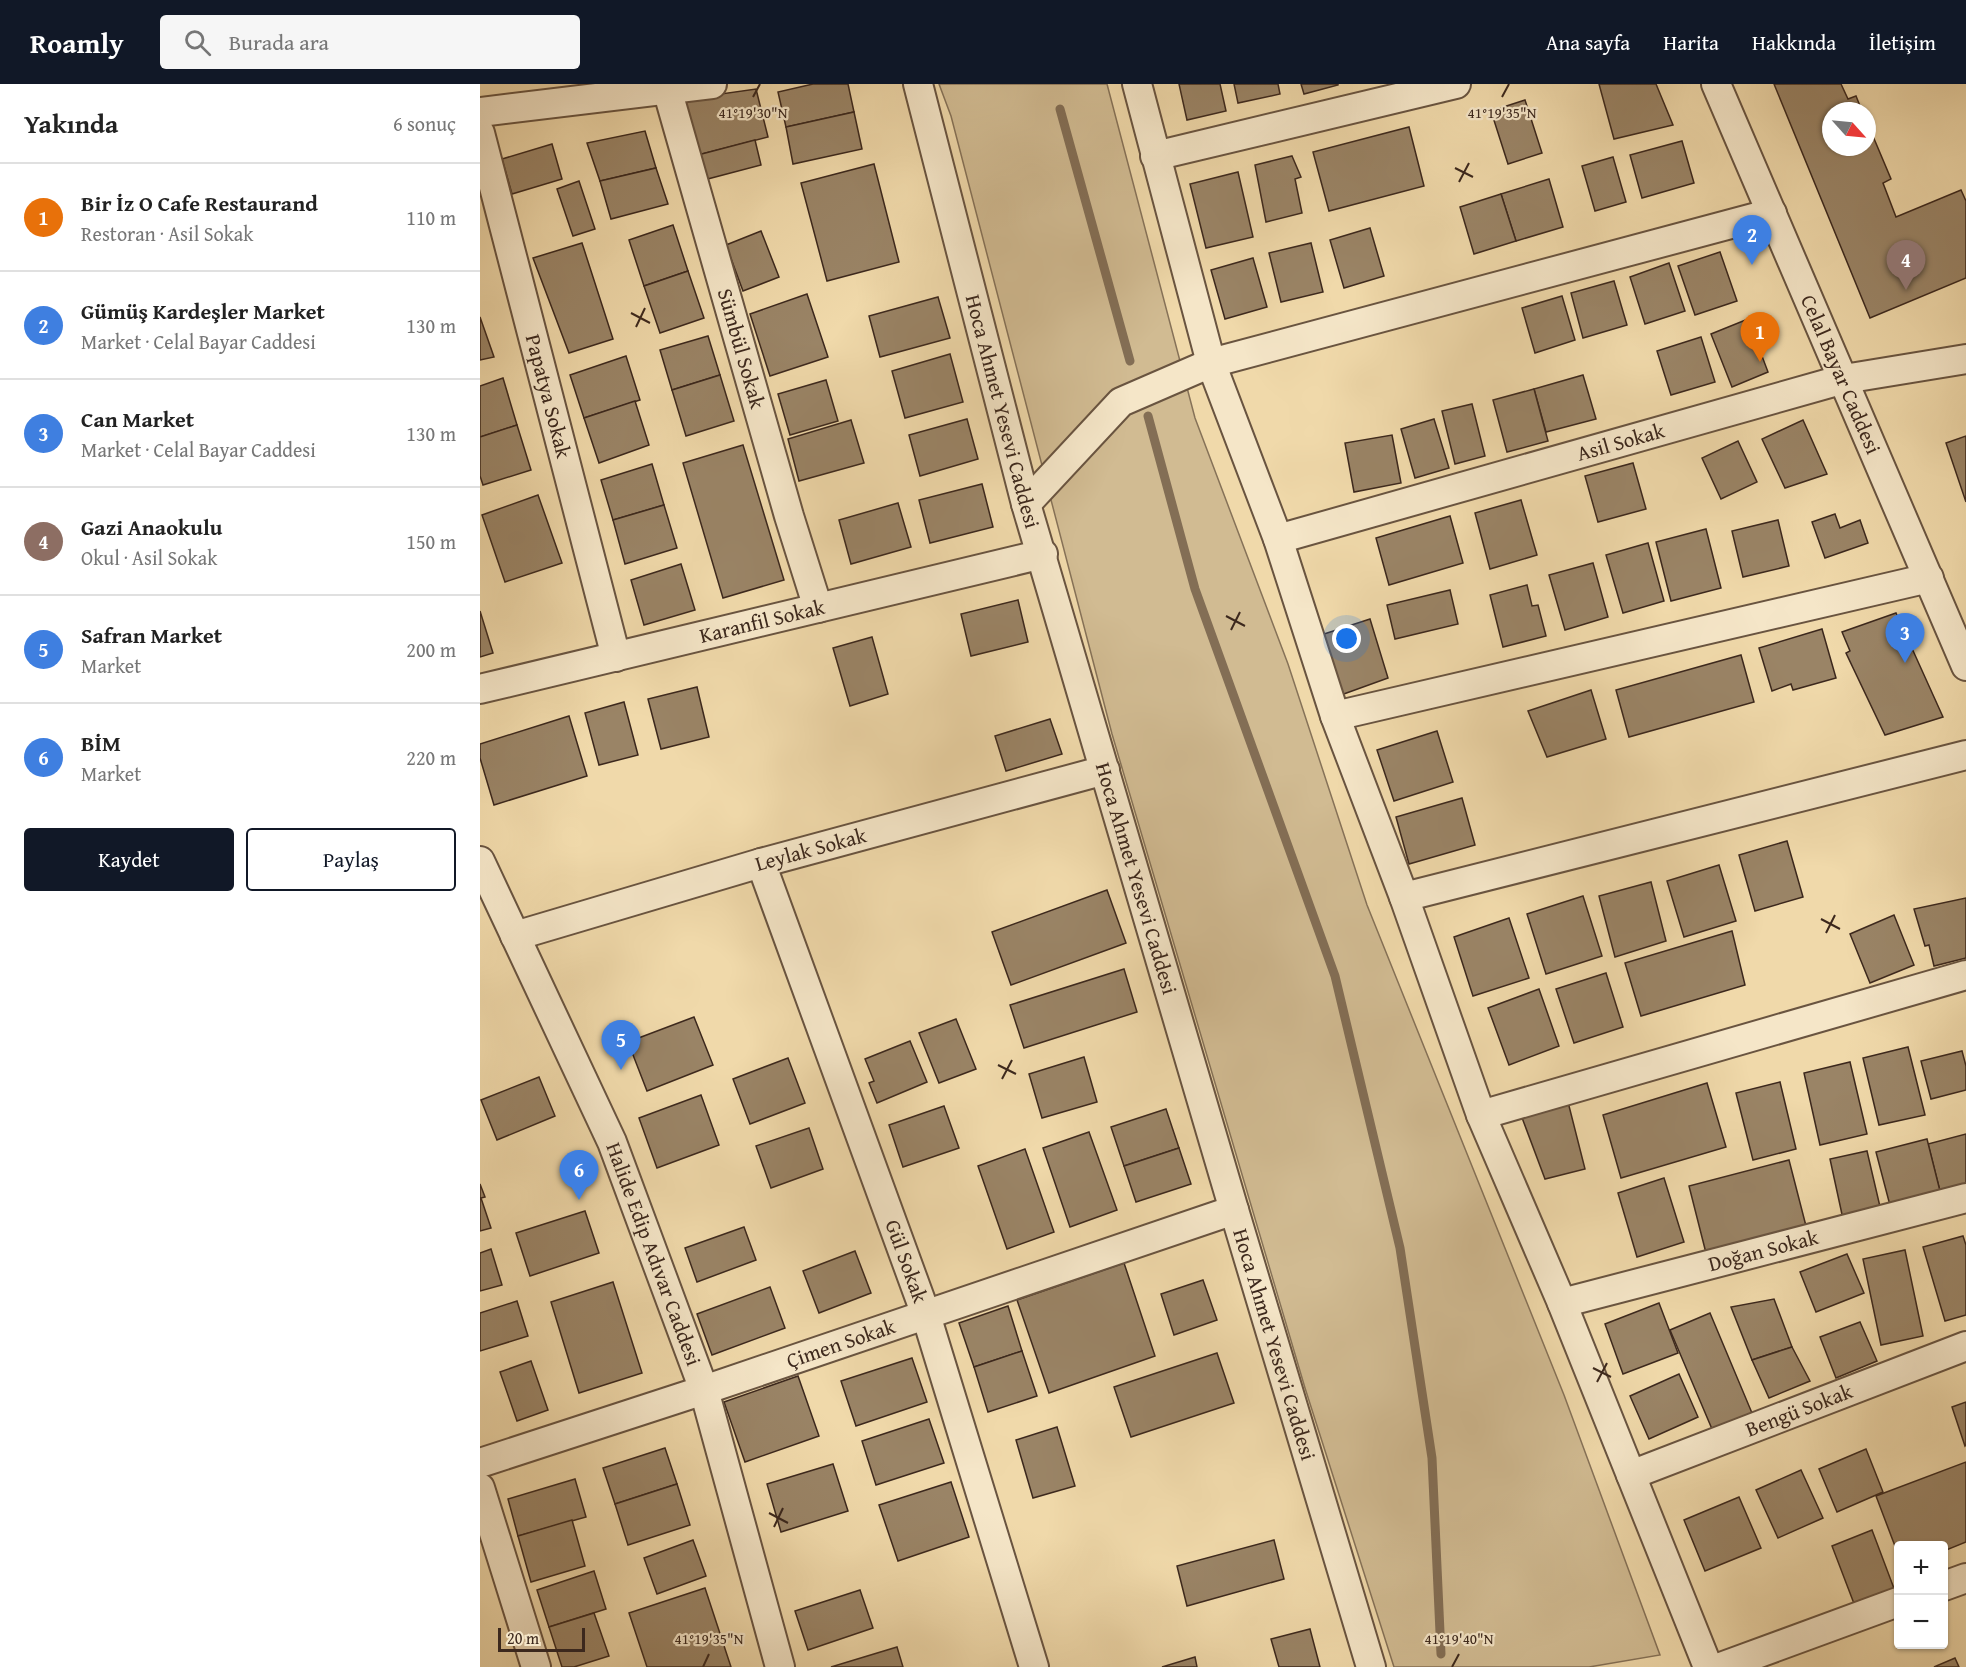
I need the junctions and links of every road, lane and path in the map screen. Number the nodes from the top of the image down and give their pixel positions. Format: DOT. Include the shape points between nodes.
graph roads {
  1 [pos="712,84"];
  2 [pos="918,84"];
  3 [pos="1137,84"];
  4 [pos="1456,84"];
  5 [pos="1716,84"];
  6 [pos="667,89"];
  7 [pos="480,112"];
  8 [pos="480,134"];
  9 [pos="1155,156"];
  10 [pos="1772,213"];
  11 [pos="1966,359"];
  12 [pos="1211,363"];
  13 [pos="1844,379"];
  14 [pos="1026,504"];
  15 [pos="1278,539"];
  16 [pos="1042,554"];
  17 [pos="1929,578"];
  18 [pos="818,608"];
  19 [pos="616,657"];
  20 [pos="1966,666"];
  21 [pos="480,689"];
  22 [pos="1335,716"];
  23 [pos="1966,755"];
  24 [pos="1105,770"];
  25 [pos="480,861"];
  26 [pos="761,863"];
  27 [pos="1404,897"];
  28 [pos="515,936"];
  29 [pos="1966,975"];
  30 [pos="1481,1115"];
  31 [pos="1966,1198"];
  32 [pos="1234,1210"];
  33 [pos="1562,1303"];
  34 [pos="926,1315"];
  35 [pos="1966,1346"];
  36 [pos="704,1390"];
  37 [pos="480,1462"];
  38 [pos="1631,1475"];
  39 [pos="480,1488"];
  40 [pos="1966,1578"];
  41 [pos="1948,1585"];
  42 [pos="1894,1604"];
  43 [pos="536,1667"];
  44 [pos="780,1667"];
  45 [pos="1034,1667"];
  46 [pos="1371,1667"];
  47 [pos="1708,1667"];
  48 [pos="1721,1667"];
  1 -- 6 [label="street"];
  2 -- 14 [label="street, Hoca Ahmet Yesevi Caddesi"];
  3 -- 9 [label="street"];
  4 -- 9 [label="street"];
  5 -- 10 [label="street, Celal Bayar Caddesi"];
  6 -- 7 [label="street"];
  6 -- 18 [label="street, Sümbül Sokak"];
  8 -- 19 [label="street, Papatya Sokak"];
  9 -- 12 [label="street"];
  10 -- 12 [label="street"];
  10 -- 13 [label="street, Celal Bayar Caddesi"];
  11 -- 13 [label="street, Asil Sokak"];
  12 -- 14 [label="street" via="1121,402"];
  12 -- 15 [label="street"];
  13 -- 15 [label="street, Asil Sokak"];
  13 -- 17 [label="street, Celal Bayar Caddesi"];
  14 -- 16 [label="street, Hoca Ahmet Yesevi Caddesi"];
  15 -- 22 [label="street"];
  16 -- 18 [label="street, Karanfil Sokak"];
  16 -- 24 [label="street, Hoca Ahmet Yesevi Caddesi"];
  17 -- 20 [label="street, Celal Bayar Caddesi"];
  17 -- 22 [label="street"];
  18 -- 19 [label="street, Karanfil Sokak"];
  19 -- 21 [label="street, Karanfil Sokak"];
  22 -- 27 [label="street"];
  23 -- 27 [label="street"];
  24 -- 26 [label="street, Leylak Sokak"];
  24 -- 32 [label="street, Hoca Ahmet Yesevi Caddesi"];
  25 -- 28 [label="street, Halide Edip Adıvar Caddesi"];
  26 -- 28 [label="street, Leylak Sokak"];
  26 -- 34 [label="street, Gül Sokak"];
  27 -- 30 [label="street"];
  28 -- 36 [label="street, Halide Edip Adıvar Caddesi" via="612,1142"];
  29 -- 30 [label="street"];
  30 -- 33 [label="street"];
  31 -- 33 [label="street, Doğan Sokak"];
  32 -- 34 [label="street, Çimen Sokak"];
  32 -- 46 [label="street, Hoca Ahmet Yesevi Caddesi"];
  33 -- 38 [label="street"];
  34 -- 36 [label="street, Çimen Sokak"];
  34 -- 45 [label="street, Gül Sokak"];
  35 -- 38 [label="street, Bengü Sokak"];
  36 -- 37 [label="street, Çimen Sokak"];
  36 -- 44 [label="street, Halide Edip Adıvar Caddesi"];
  38 -- 47 [label="street"];
  39 -- 43 [label="street"];
  40 -- 41 [label="street"];
  42 -- 48 [label="street"];
}
